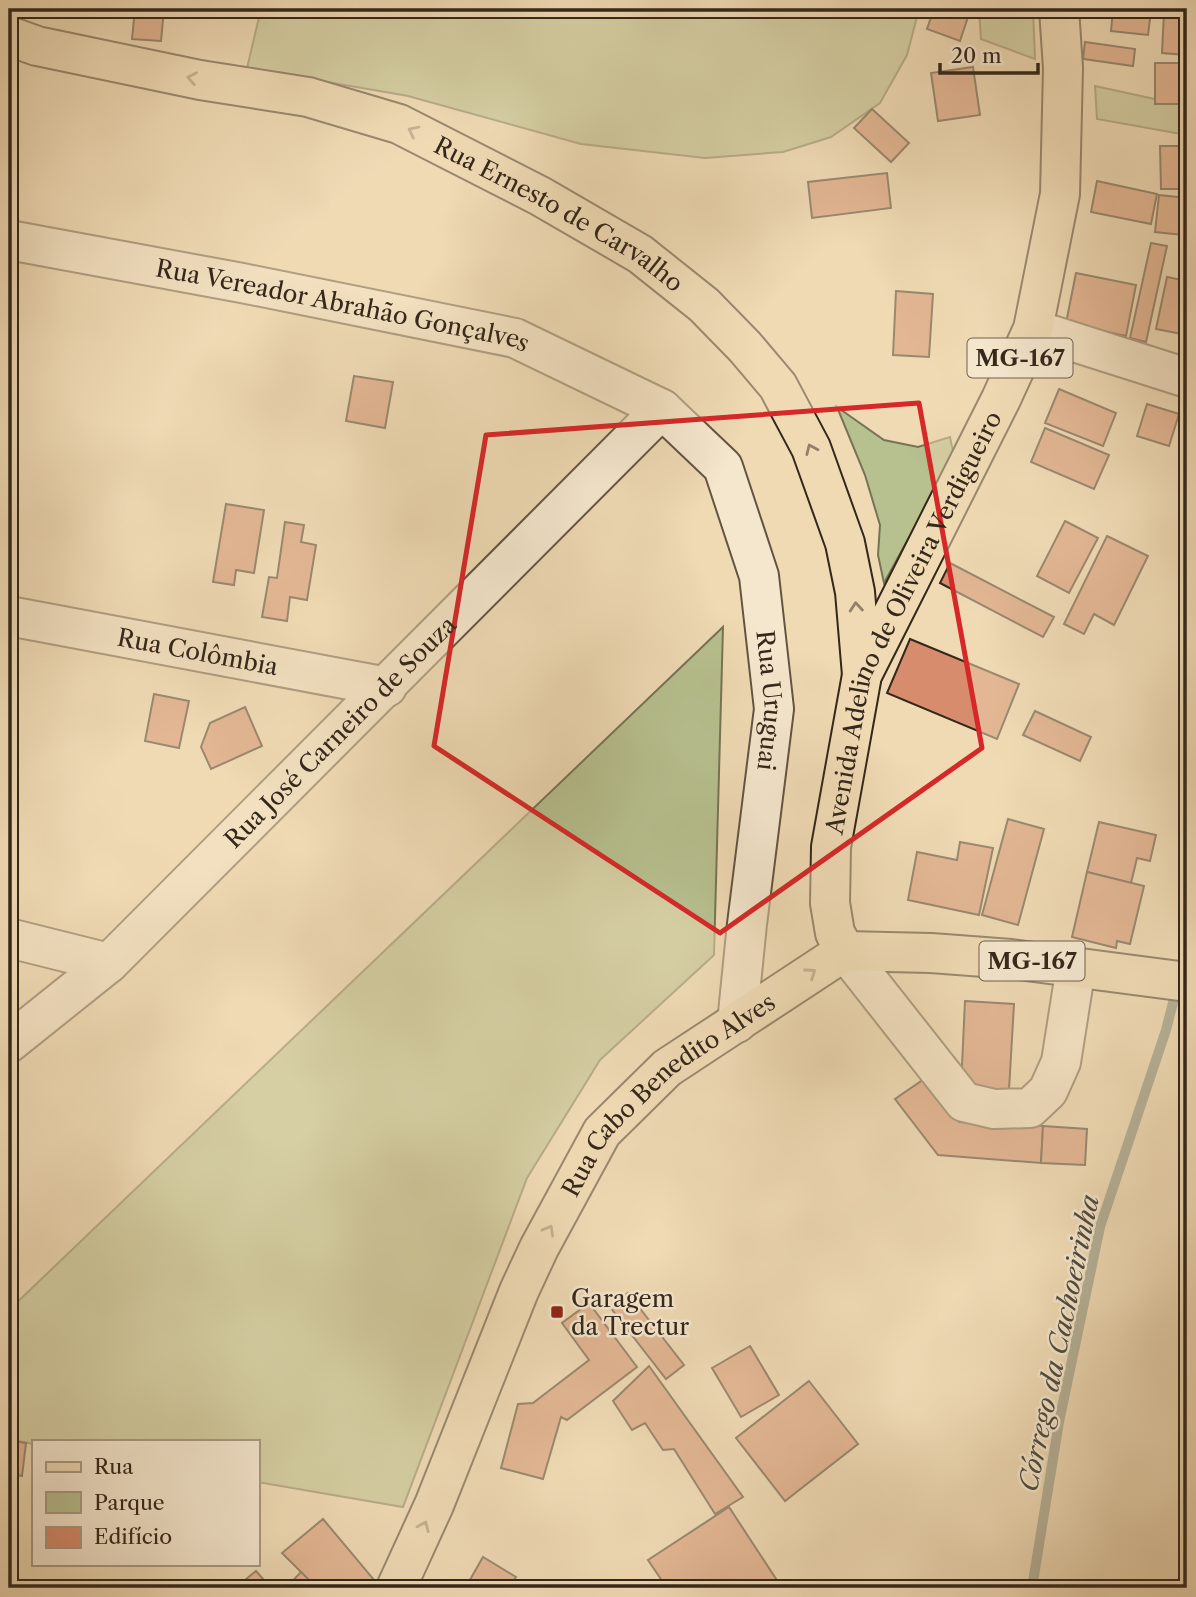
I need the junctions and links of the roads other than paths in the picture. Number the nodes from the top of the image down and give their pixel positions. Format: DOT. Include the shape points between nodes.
graph roads {
  1 [pos="1059,9"];
  2 [pos="9,36"];
  3 [pos="9,240"];
  4 [pos="1033,329"];
  5 [pos="1187,378"];
  6 [pos="662,409"];
  7 [pos="9,616"];
  8 [pos="862,675"];
  9 [pos="387,687"];
  10 [pos="9,938"];
  11 [pos="845,951"];
  12 [pos="109,963"];
  13 [pos="1076,967"];
  14 [pos="1187,982"];
  15 [pos="737,1023"];
  16 [pos="9,1043"];
  17 [pos="396,1588"];
  1 -- 4 [label="main road, Avenida Adelino de Oliveira Verdigueiro / MG-167" via="1063,68 1060,194"];
  8 -- 2 [label="main road, Rua Ernesto de Carvalho, one-way" via="855,592 845,542 811,448 778,386 745,347 704,305 640,254 540,196 399,124 308,97 200,80"];
  3 -- 6 [label="street, Rua Vereador Abrahão Gonçalves" via="515,338"];
  4 -- 5 [label="street"];
  4 -- 8 [label="main road, Avenida Adelino de Oliveira Verdigueiro / MG-167"];
  6 -- 9 [label="street, Rua José Carneiro de Souza"];
  6 -- 15 [label="street, Rua Uruguai" via="723,467 759,576 774,709"];
  7 -- 9 [label="street, Rua Colômbia"];
  8 -- 11 [label="main road, Avenida Adelino de Oliveira Verdigueiro / MG-167" via="831,847 830,903 835,933"];
  9 -- 12 [label="street, Rua José Carneiro de Souza"];
  10 -- 12 [label="street"];
  11 -- 13 [label="main road, MG-167" via="931,953"];
  11 -- 13 [label="street" via="964,1102 994,1109 1030,1108 1048,1091 1062,1062"];
  15 -- 11 [label="main road, Rua Cabo Benedito Alves, one-way"];
  12 -- 16 [label="street, Rua José Carneiro de Souza"];
  13 -- 14 [label="main road, MG-167"];
  17 -- 15 [label="main road, Rua Cabo Benedito Alves, one-way" via="524,1280 602,1132 667,1068"];
}
